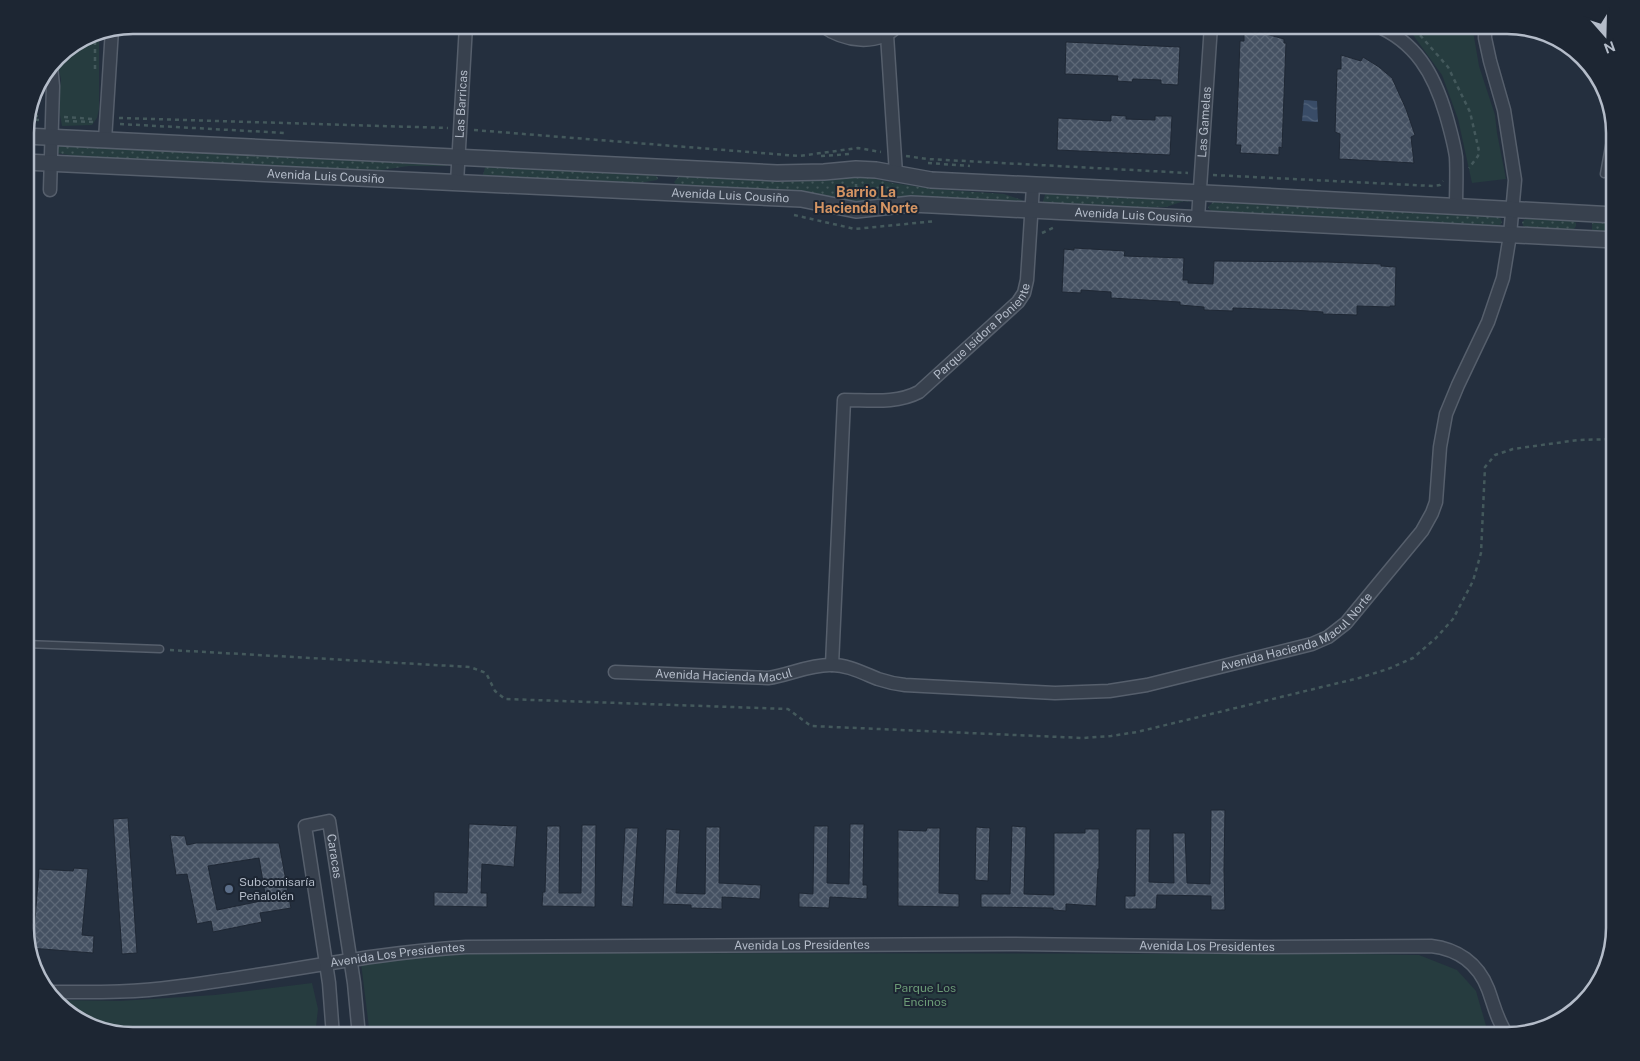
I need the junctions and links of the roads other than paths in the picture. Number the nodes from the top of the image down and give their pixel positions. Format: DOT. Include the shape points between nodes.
graph roads {
  1 [pos="465,34"];
  2 [pos="837,34"];
  3 [pos="1210,34"];
  4 [pos="1392,34"];
  5 [pos="1485,34"];
  6 [pos="887,35"];
  7 [pos="111,37"];
  8 [pos="52,76"];
  9 [pos="34,136"];
  10 [pos="52,137"];
  11 [pos="105,140"];
  12 [pos="458,156"];
  13 [pos="34,162"];
  14 [pos="51,163"];
  15 [pos="1606,163"];
  16 [pos="666,167"];
  17 [pos="896,174"];
  18 [pos="1604,174"];
  19 [pos="457,183"];
  20 [pos="1033,186"];
  21 [pos="50,190"];
  22 [pos="664,192"];
  23 [pos="1200,192"];
  24 [pos="1456,207"];
  25 [pos="1032,210"];
  26 [pos="1513,210"];
  27 [pos="1585,214"];
  28 [pos="1606,215"];
  29 [pos="1198,218"];
  30 [pos="1510,235"];
  31 [pos="1583,238"];
  32 [pos="1606,239"];
  33 [pos="34,644"];
  34 [pos="160,649"];
  35 [pos="832,664"];
  36 [pos="615,672"];
  37 [pos="350,960"];
  38 [pos="327,964"];
  39 [pos="57,992"];
  40 [pos="332,1027"];
  41 [pos="358,1027"];
  42 [pos="1503,1027"];
  1 -- 12 [label="street, Las Barricas"];
  2 -- 6 [label="street" via="855,40"];
  3 -- 23 [label="street, Las Gamelas"];
  4 -- 24 [label="street" via="1423,62 1445,111 1456,156"];
  5 -- 26 [label="street" via="1509,136 1515,180"];
  6 -- 17 [label="street"];
  7 -- 11 [label="street"];
  8 -- 10 [label="street"];
  9 -- 10 [label="street, Avenida Luis Cousiño"];
  10 -- 11 [label="street, Avenida Luis Cousiño"];
  10 -- 14 [label="street"];
  11 -- 12 [label="street, Avenida Luis Cousiño"];
  12 -- 16 [label="street, Avenida Luis Cousiño"];
  12 -- 19 [label="street, Las Barricas"];
  13 -- 14 [label="street, Avenida Luis Cousiño"];
  14 -- 19 [label="street, Avenida Luis Cousiño"];
  14 -- 21 [label="street"];
  15 -- 18 [label="lane"];
  16 -- 17 [label="street, Avenida Luis Cousiño" via="784,173 856,169"];
  16 -- 22 [label="street"];
  17 -- 20 [label="street, Avenida Luis Cousiño" via="931,180"];
  19 -- 22 [label="street, Avenida Luis Cousiño"];
  20 -- 23 [label="street, Avenida Luis Cousiño"];
  20 -- 25 [label="street, Parque Isidora Poniente"];
  22 -- 25 [label="street, Avenida Luis Cousiño" via="801,199 856,210 911,204"];
  23 -- 24 [label="street, Avenida Luis Cousiño"];
  23 -- 29 [label="street, Las Gamelas"];
  24 -- 26 [label="street, Avenida Luis Cousiño"];
  25 -- 29 [label="street, Avenida Luis Cousiño"];
  25 -- 35 [label="street, Parque Isidora Poniente" via="1027,280 1022,298 926,387 911,396 895,400 844,400"];
  26 -- 27 [label="street, Avenida Luis Cousiño"];
  26 -- 30 [label="street"];
  27 -- 28 [label="street, Avenida Luis Cousiño"];
  27 -- 31 [label="street"];
  29 -- 30 [label="street, Avenida Luis Cousiño"];
  30 -- 31 [label="street, Avenida Luis Cousiño"];
  30 -- 35 [label="street, Avenida Hacienda Macul Norte" via="1496,302 1446,414 1432,514 1422,531 1346,623 1328,637 1312,644 1147,685 1082,694 905,685"];
  31 -- 32 [label="street, Avenida Luis Cousiño"];
  33 -- 34 [label="lane"];
  35 -- 36 [label="street, Avenida Hacienda Macul" via="768,678"];
  37 -- 38 [label="street, Avenida Los Presidentes"];
  37 -- 38 [label="street, Caracas" via="330,821 305,826"];
  37 -- 41 [label="street, Caracas"];
  37 -- 42 [label="street, Avenida Los Presidentes" via="438,948 522,946 1431,946 1457,953 1476,968"];
  38 -- 39 [label="street, Avenida Los Presidentes" via="152,990"];
  38 -- 40 [label="street, Caracas"];
}
